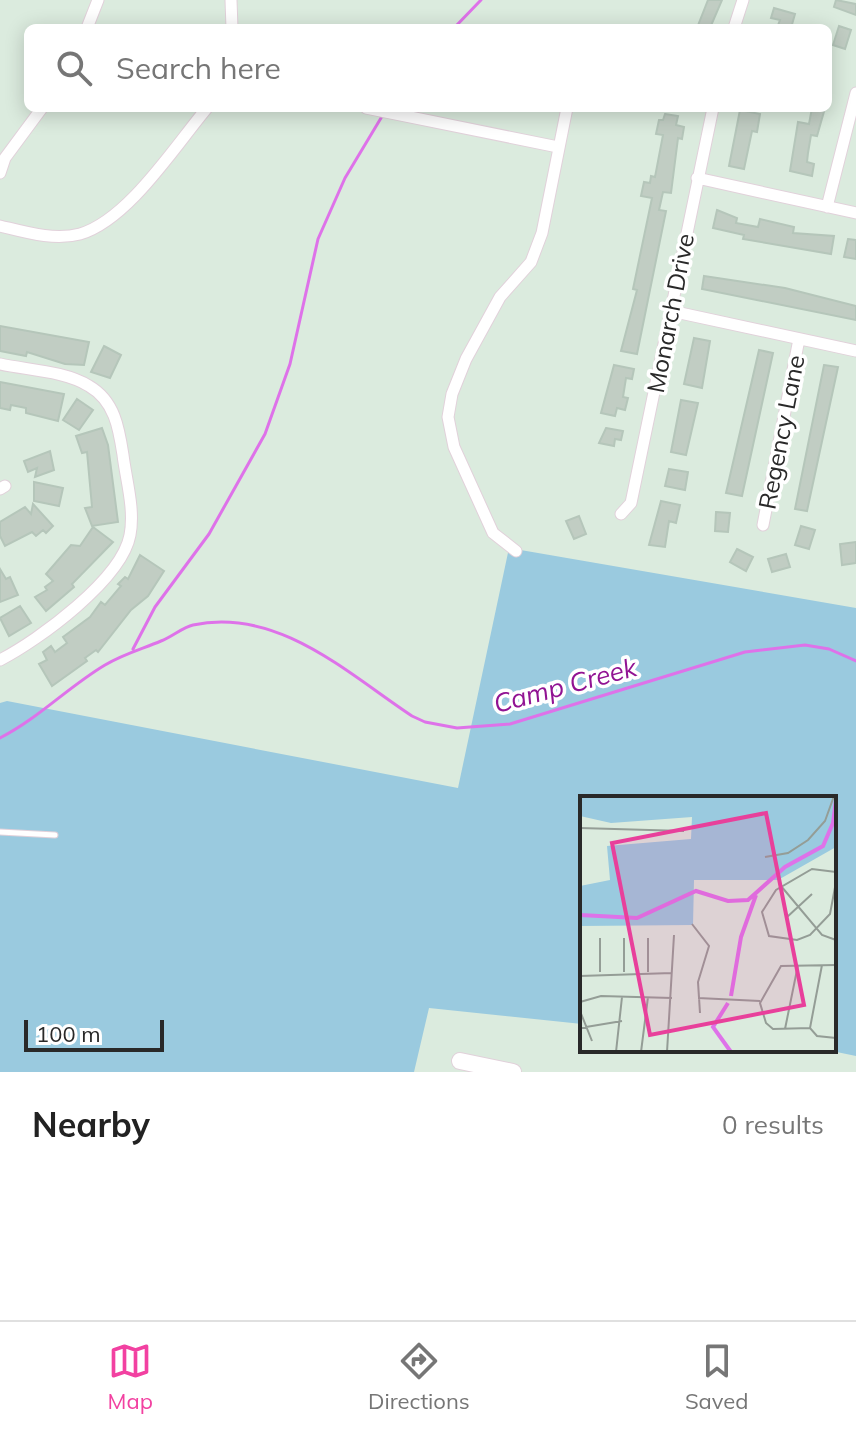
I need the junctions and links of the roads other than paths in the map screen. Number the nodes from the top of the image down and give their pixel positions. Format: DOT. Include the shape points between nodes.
graph roads {
  1 [pos="98,0"];
  2 [pos="231,0"];
  3 [pos="743,0"];
  4 [pos="89,24"];
  5 [pos="232,24"];
  6 [pos="735,24"];
  7 [pos="856,93"];
  8 [pos="39,112"];
  9 [pos="204,112"];
  10 [pos="386,112"];
  11 [pos="566,112"];
  12 [pos="712,112"];
  13 [pos="558,147"];
  14 [pos="0,173"];
  15 [pos="697,178"];
  16 [pos="827,207"];
  17 [pos="856,213"];
  18 [pos="0,226"];
  19 [pos="671,311"];
  20 [pos="799,339"];
  21 [pos="856,351"];
  22 [pos="0,364"];
  23 [pos="621,514"];
  24 [pos="763,525"];
  25 [pos="516,551"];
  26 [pos="0,660"];
  27 [pos="0,832"];
  28 [pos="55,835"];
  29 [pos="460,1061"];
  30 [pos="513,1072"];
  1 -- 4 [label="street"];
  2 -- 5 [label="street"];
  3 -- 6 [label="street"];
  7 -- 16 [label="street"];
  8 -- 14 [label="street"];
  9 -- 18 [label="street" via="123,208 103,224 79,235 51,237"];
  10 -- 13 [label="street"];
  11 -- 13 [label="street"];
  12 -- 15 [label="street, Monarch Drive"];
  13 -- 25 [label="street" via="542,233 531,262 486,322 452,394 448,417 454,447 493,533"];
  15 -- 16 [label="street"];
  15 -- 19 [label="street, Monarch Drive"];
  16 -- 17 [label="street"];
  19 -- 20 [label="street"];
  19 -- 23 [label="street, Monarch Drive" via="631,503"];
  20 -- 21 [label="street"];
  20 -- 24 [label="street, Regency Lane"];
  22 -- 26 [label="street" via="73,379 101,395 118,428 132,520 121,557 70,612"];
  27 -- 28 [label="lane"];
  29 -- 30 [label="street"];
}
